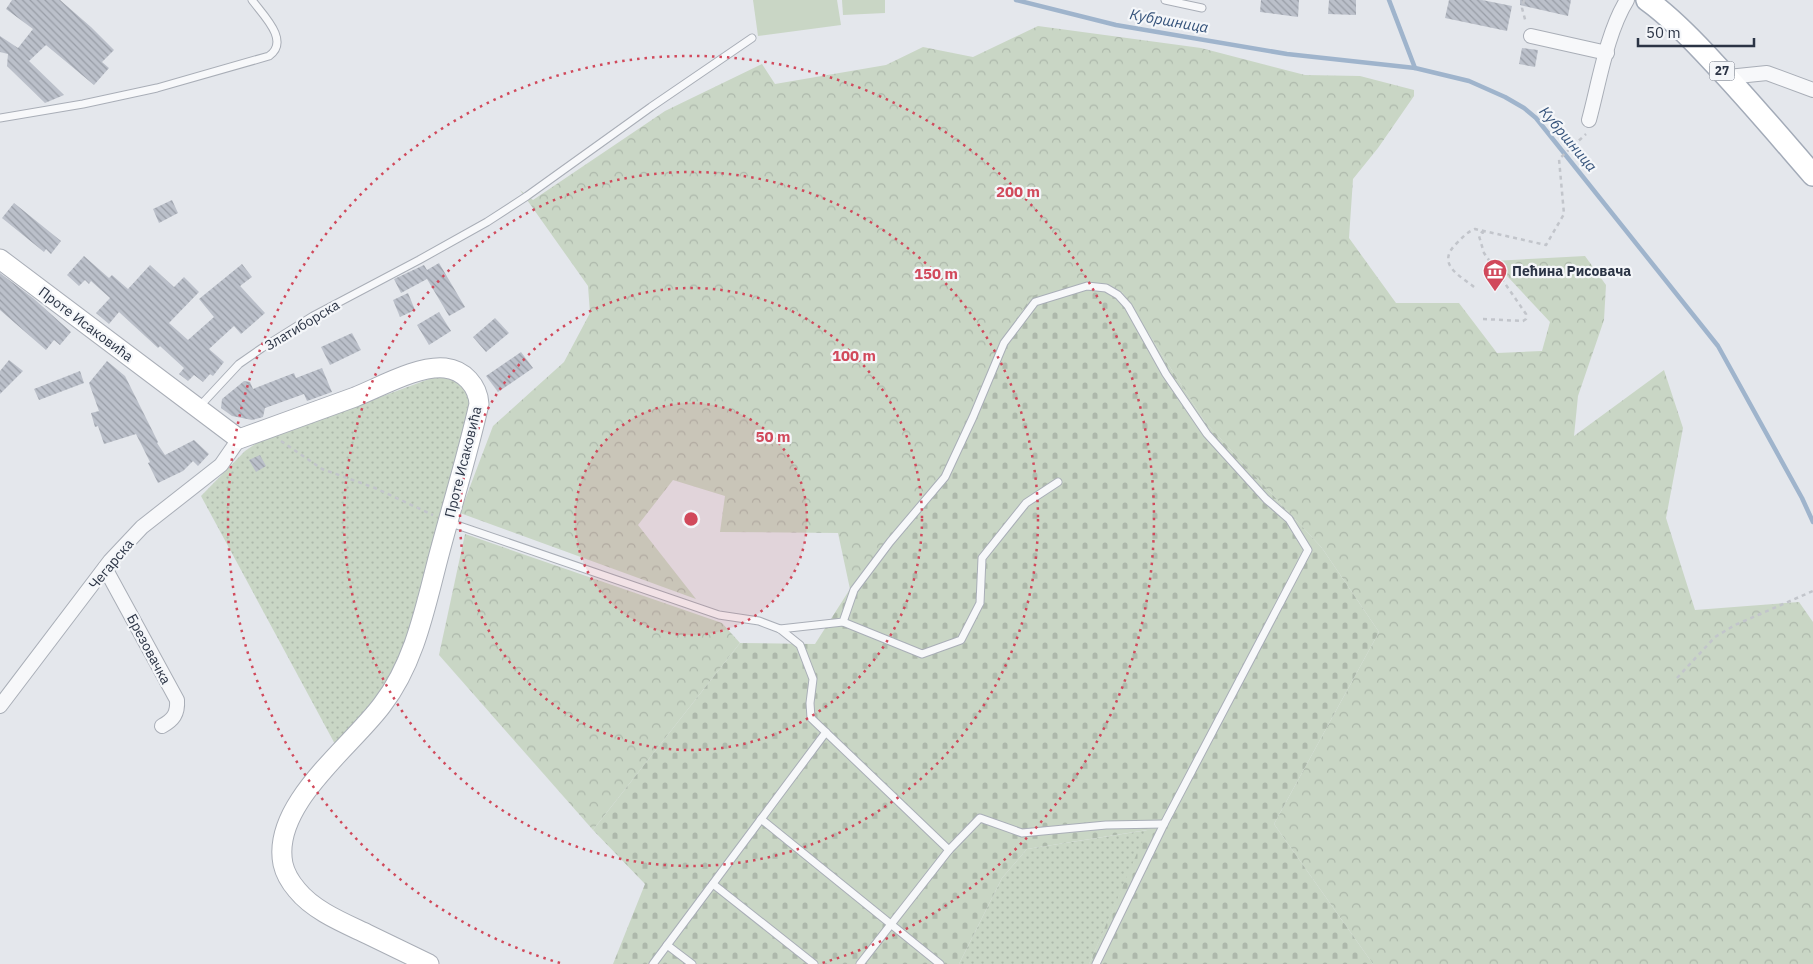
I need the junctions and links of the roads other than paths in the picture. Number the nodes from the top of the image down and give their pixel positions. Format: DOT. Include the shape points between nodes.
graph roads {
  1 [pos="252,0"];
  2 [pos="1165,0"];
  3 [pos="1627,0"];
  4 [pos="1647,0"];
  5 [pos="1202,8"];
  6 [pos="1531,36"];
  7 [pos="752,38"];
  8 [pos="1607,53"];
  9 [pos="1728,77"];
  10 [pos="1813,90"];
  11 [pos="0,118"];
  12 [pos="1589,120"];
  13 [pos="1813,175"];
  14 [pos="0,260"];
  15 [pos="198,408"];
  16 [pos="239,439"];
  17 [pos="1058,482"];
  18 [pos="448,522"];
  19 [pos="105,568"];
  20 [pos="843,622"];
  21 [pos="780,629"];
  22 [pos="0,706"];
  23 [pos="162,726"];
  24 [pos="826,732"];
  25 [pos="761,819"];
  26 [pos="1164,824"];
  27 [pos="948,850"];
  28 [pos="713,884"];
  29 [pos="891,925"];
  30 [pos="667,945"];
  31 [pos="428,964"];
  32 [pos="653,964"];
  33 [pos="692,964"];
  34 [pos="814,964"];
  35 [pos="860,964"];
  36 [pos="940,964"];
  37 [pos="1096,964"];
  1 -- 11 [label="lane" via="277,37 276,49 269,56 157,88"];
  2 -- 5 [label="lane"];
  3 -- 8 [label="street" via="1620,10"];
  4 -- 9 [label="main road, 27" via="1670,17"];
  6 -- 8 [label="street"];
  7 -- 15 [label="lane, Златиборска" via="527,196 478,227 313,316 262,348 240,364"];
  8 -- 12 [label="street"];
  9 -- 10 [label="street" via="1767,73"];
  9 -- 13 [label="main road, 27"];
  14 -- 15 [label="street, Проте Исаковића"];
  15 -- 16 [label="street, Проте Исаковића"];
  16 -- 18 [label="street, Проте Исаковића" via="418,371 445,368 461,373 471,382 479,404"];
  16 -- 19 [label="street, Чегарска" via="221,465 142,527"];
  17 -- 20 [label="lane" via="1026,503 982,558 980,603 961,640 922,654"];
  18 -- 21 [label="lane" via="719,615 759,621"];
  18 -- 31 [label="street, Проте Исаковића" via="416,639 398,682 382,706 312,782 291,816 283,838 283,863 298,892 346,924"];
  19 -- 22 [label="street, Чегарска"];
  19 -- 23 [label="street, Брезовачка" via="177,700 178,711 170,722"];
  20 -- 21 [label="lane"];
  20 -- 26 [label="lane" via="854,590 945,477 1004,343 1035,302 1087,286 1106,288 1118,295 1207,434 1266,499 1290,519 1308,550"];
  21 -- 24 [label="lane" via="800,645 813,679 811,718"];
  24 -- 25 [label="lane"];
  24 -- 27 [label="lane"];
  25 -- 28 [label="lane"];
  25 -- 29 [label="lane"];
  26 -- 27 [label="lane" via="1106,825 1022,833 980,818"];
  26 -- 37 [label="lane"];
  27 -- 29 [label="lane"];
  28 -- 30 [label="lane"];
  28 -- 34 [label="lane"];
  29 -- 35 [label="lane"];
  29 -- 36 [label="lane"];
  30 -- 32 [label="lane"];
  30 -- 33 [label="lane"];
}
